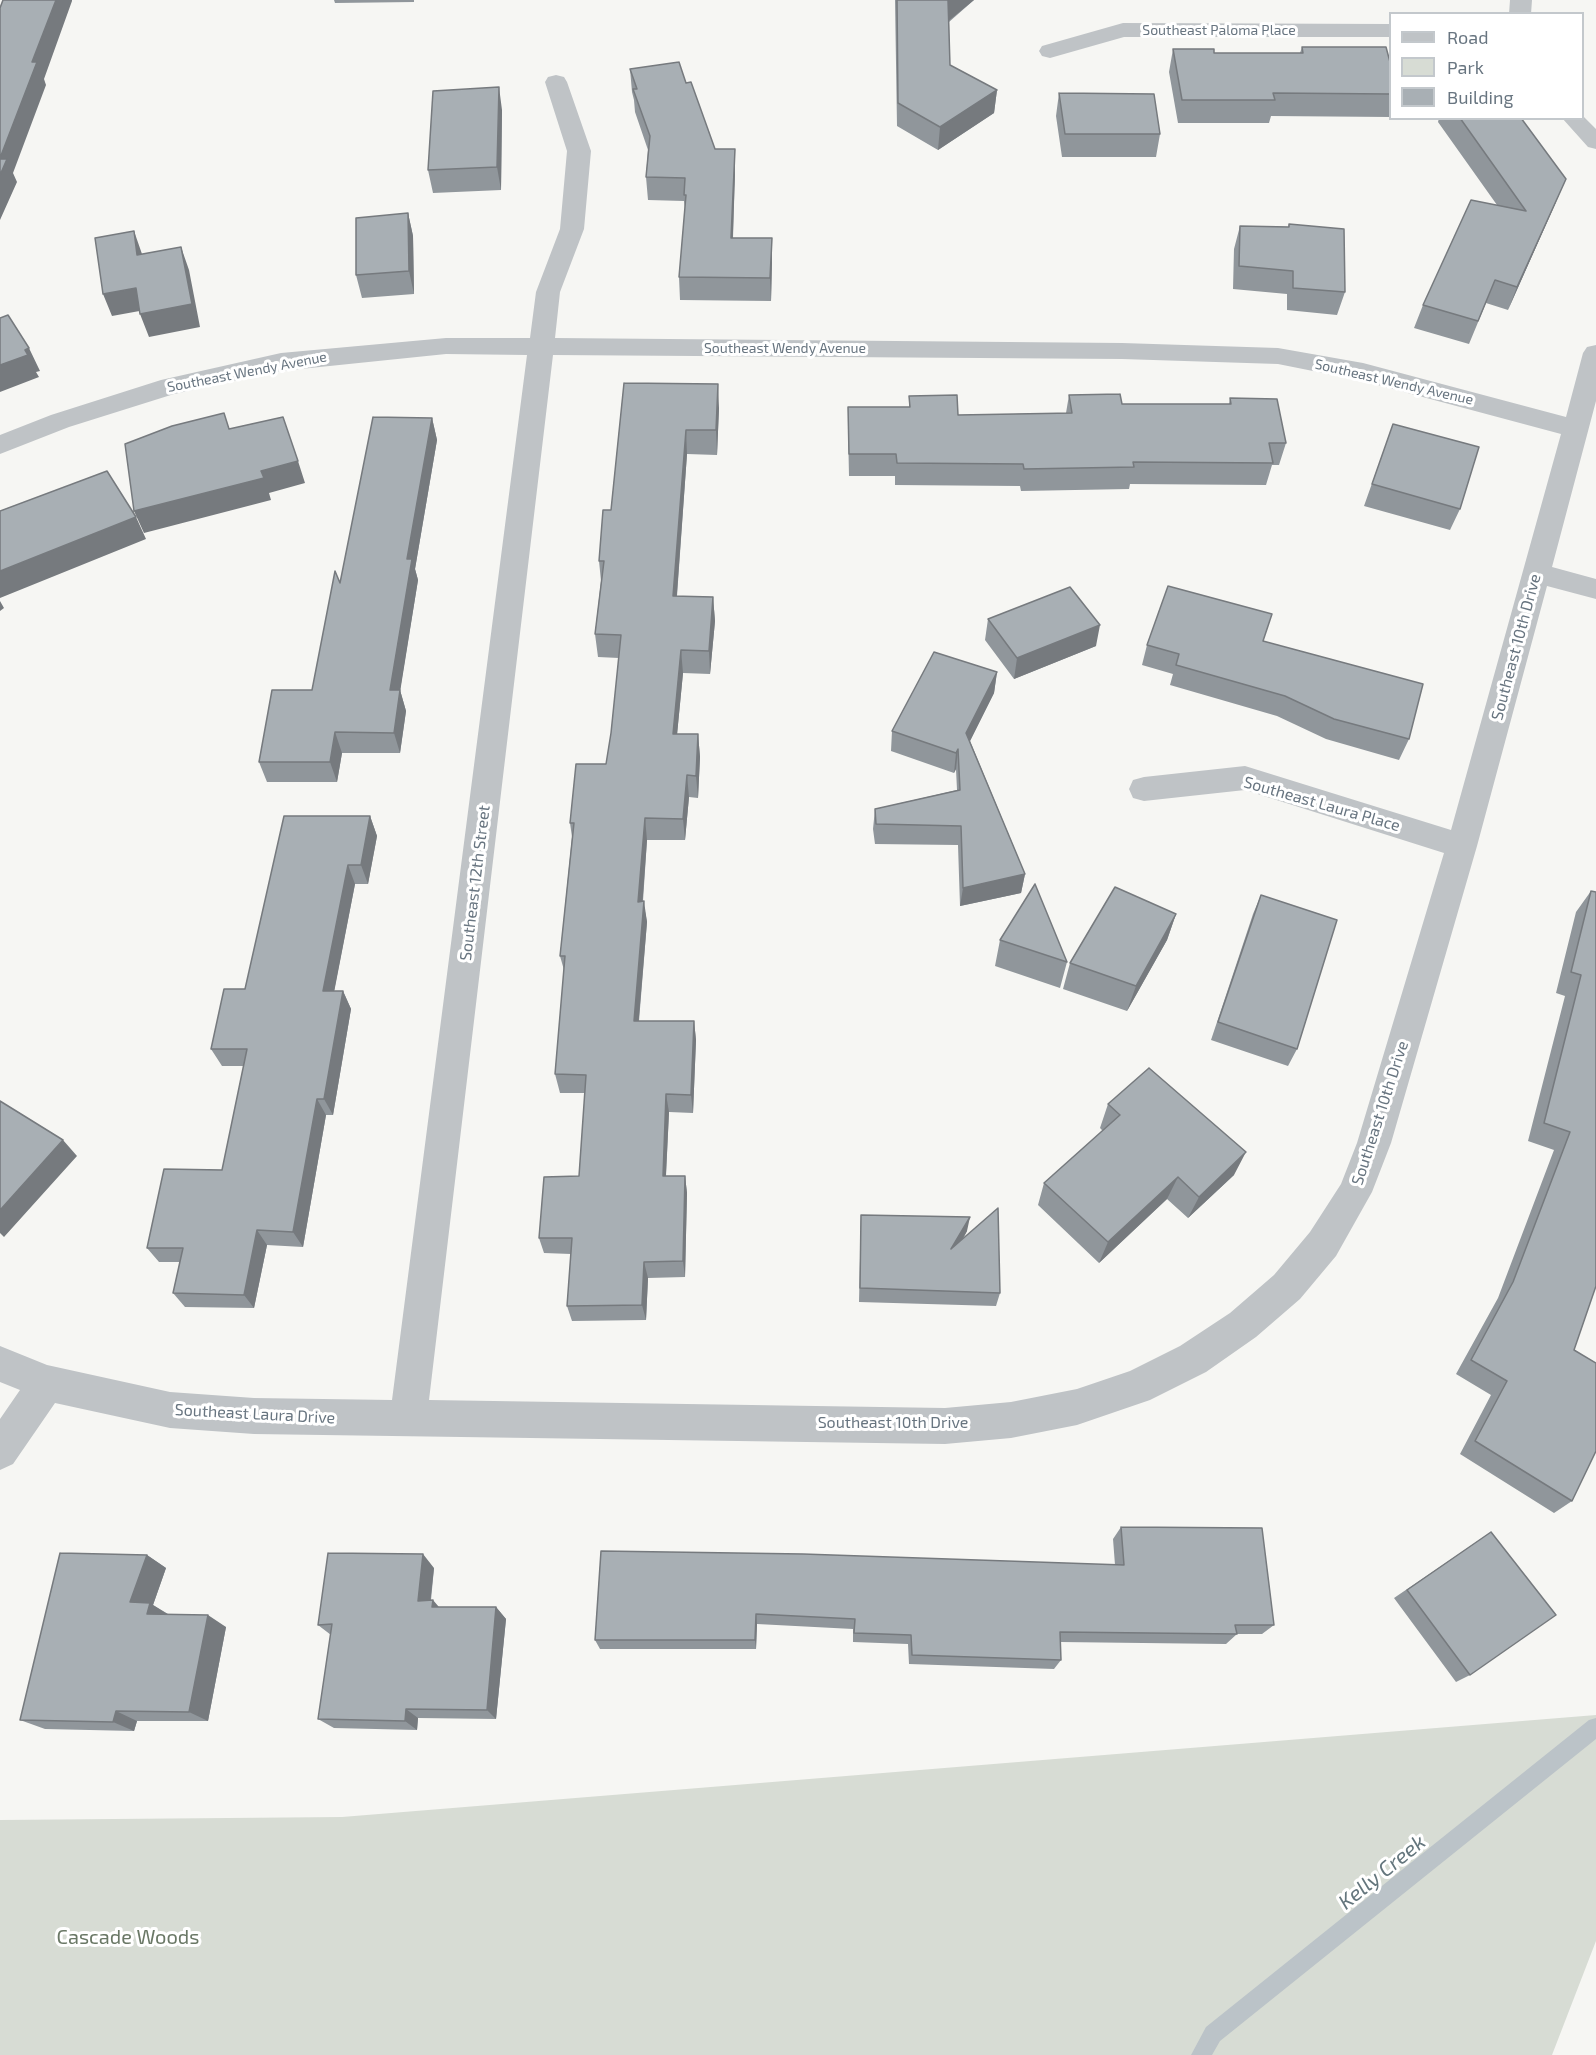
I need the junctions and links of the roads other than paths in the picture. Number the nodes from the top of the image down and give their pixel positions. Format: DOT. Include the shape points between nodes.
graph roads {
  1 [pos="1389,31"];
  2 [pos="1050,51"];
  3 [pos="556,82"];
  4 [pos="1575,120"];
  5 [pos="1596,142"];
  6 [pos="542,346"];
  7 [pos="1596,353"];
  8 [pos="1574,428"];
  9 [pos="0,445"];
  10 [pos="1536,573"];
  11 [pos="1596,589"];
  12 [pos="1144,789"];
  13 [pos="1462,846"];
  14 [pos="0,1364"];
  15 [pos="47,1383"];
  16 [pos="408,1419"];
  17 [pos="0,1451"];
  1 -- 2 [label="street, Southeast Paloma Place" via="1123,30"];
  3 -- 6 [label="street, Southeast 12th Street" via="579,151 573,229 548,292"];
  4 -- 5 [label="street"];
  6 -- 8 [label="street, Southeast Wendy Avenue" via="1278,356 1363,372"];
  6 -- 9 [label="street, Southeast Wendy Avenue" via="392,349 281,362 170,386 60,421"];
  6 -- 16 [label="street, Southeast 12th Street"];
  7 -- 8 [label="street, Southeast 10th Drive"];
  8 -- 10 [label="street, Southeast 10th Drive"];
  10 -- 11 [label="street"];
  10 -- 13 [label="street, Southeast 10th Drive"];
  12 -- 13 [label="street, Southeast Laura Place" via="1245,778"];
  13 -- 16 [label="street, Southeast 10th Drive" via="1374,1143 1355,1192 1323,1244 1287,1287 1243,1325 1193,1359 1137,1387 1077,1407 1011,1420 945,1426"];
  14 -- 15 [label="street, Southeast Laura Drive"];
  15 -- 16 [label="street, Southeast Laura Drive" via="170,1410"];
  15 -- 17 [label="street"];
}
